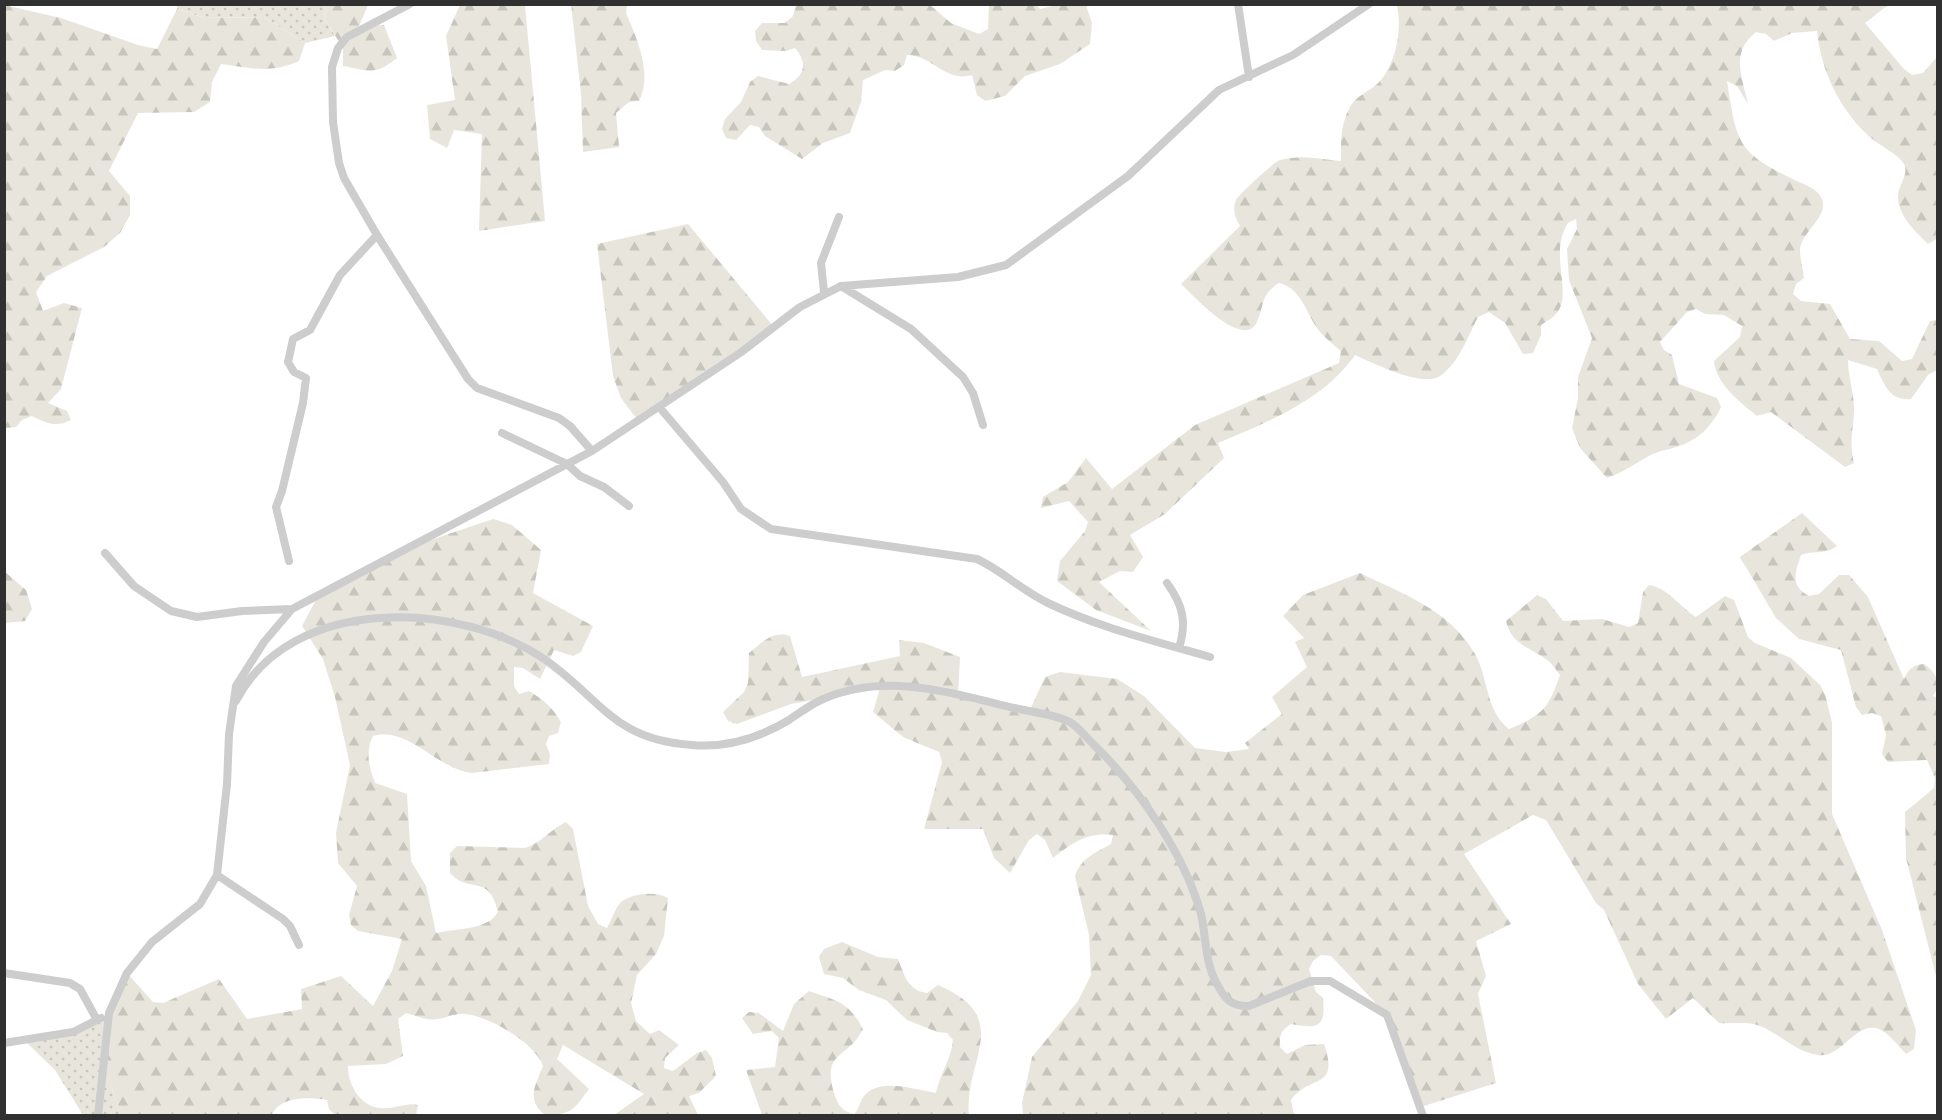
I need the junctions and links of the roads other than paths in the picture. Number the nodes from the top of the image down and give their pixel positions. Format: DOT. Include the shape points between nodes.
graph roads {
  1 [pos="410,4"];
  2 [pos="1238,4"];
  3 [pos="1370,4"];
  4 [pos="1249,77"];
  5 [pos="839,217"];
  6 [pos="377,235"];
  7 [pos="841,286"];
  8 [pos="824,292"];
  9 [pos="660,408"];
  10 [pos="983,425"];
  11 [pos="501,432"];
  12 [pos="592,451"];
  13 [pos="567,464"];
  14 [pos="629,506"];
  15 [pos="105,553"];
  16 [pos="289,561"];
  17 [pos="1167,583"];
  18 [pos="292,609"];
  19 [pos="1179,648"];
  20 [pos="1210,657"];
  21 [pos="232,709"];
  22 [pos="218,875"];
  23 [pos="299,945"];
  24 [pos="4,973"];
  25 [pos="110,1013"];
  26 [pos="97,1020"];
  27 [pos="4,1043"];
  28 [pos="98,1116"];
  29 [pos="1423,1116"];
  1 -- 6 [label="street" via="346,37 332,67 333,122 339,163"];
  2 -- 4 [label="street"];
  3 -- 4 [label="street" via="1293,55"];
  4 -- 7 [label="street" via="1219,90 1128,176 1006,265 958,278"];
  5 -- 8 [label="street" via="821,263"];
  6 -- 12 [label="street" via="468,379 477,388 560,418"];
  6 -- 16 [label="street" via="340,275 310,330 293,339 288,362 294,372 306,378 276,507"];
  7 -- 8 [label="street"];
  7 -- 10 [label="street" via="911,329 963,377 973,393"];
  8 -- 9 [label="street"];
  9 -- 12 [label="street"];
  9 -- 19 [label="street" via="741,509 771,529 977,559 1051,604 1131,636"];
  11 -- 13 [label="street"];
  12 -- 13 [label="street"];
  13 -- 14 [label="street"];
  13 -- 18 [label="street"];
  15 -- 18 [label="street" via="134,586 171,610 197,617"];
  17 -- 19 [label="street" via="1185,621"];
  18 -- 21 [label="street" via="245,670 236,686"];
  19 -- 20 [label="street"];
  21 -- 22 [label="street"];
  21 -- 29 [label="street" via="242,689 286,645 329,627 373,618 422,616 507,641 546,661 613,720 662,742 732,744 785,722 820,700 888,686 922,686 1071,723 1117,766 1157,821 1188,880 1200,913 1214,979 1227,1000 1249,1006 1311,981 1330,981 1387,1015"];
  22 -- 23 [label="street" via="282,919"];
  22 -- 25 [label="street" via="200,903 152,942 133,965"];
  24 -- 26 [label="street" via="70,983 80,989"];
  25 -- 26 [label="street"];
  25 -- 28 [label="street"];
  26 -- 27 [label="street" via="73,1032"];
}
